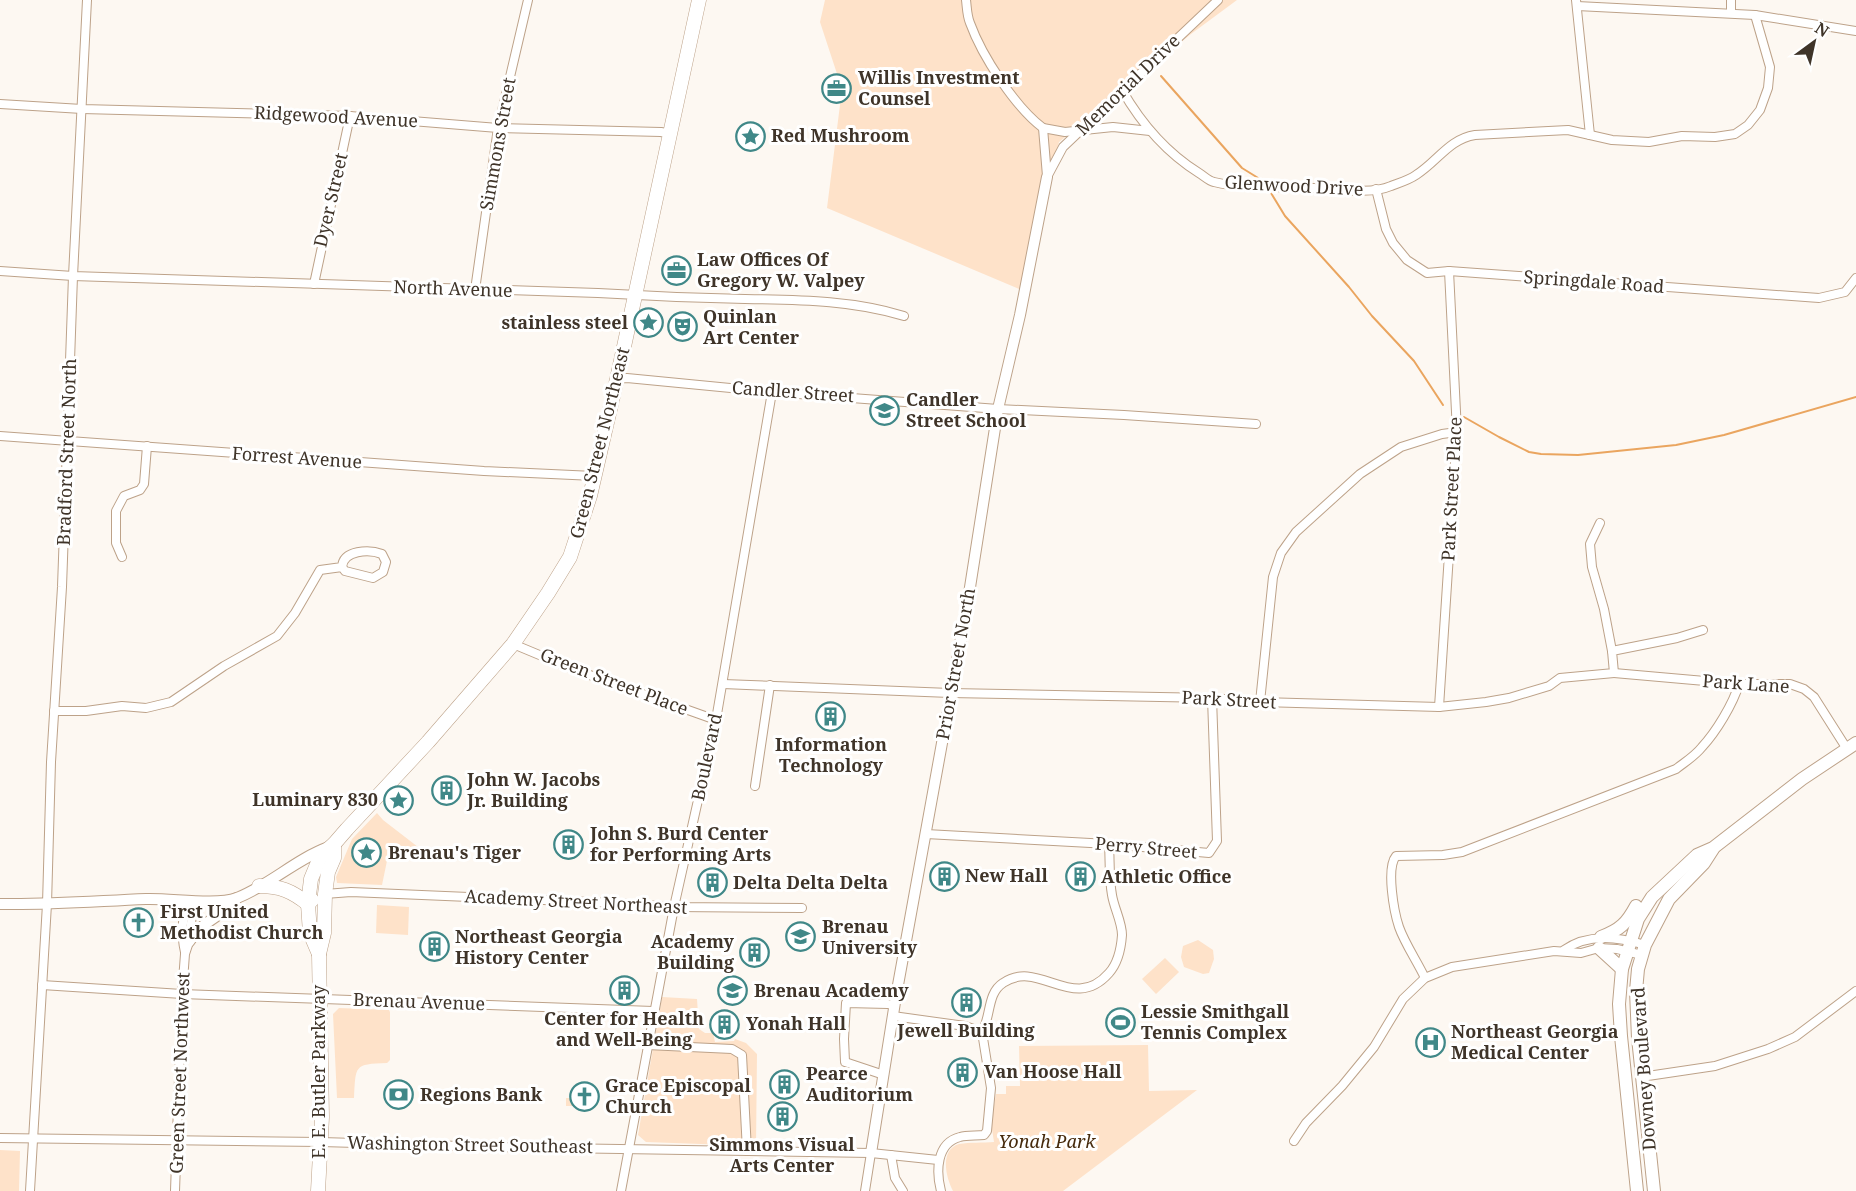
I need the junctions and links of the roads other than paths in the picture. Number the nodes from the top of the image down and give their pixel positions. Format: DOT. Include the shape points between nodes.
graph roads {
  1 [pos="87,0"];
  2 [pos="528,0"];
  3 [pos="699,0"];
  4 [pos="966,0"];
  5 [pos="1218,0"];
  6 [pos="1731,0"];
  7 [pos="1576,3"];
  8 [pos="1731,13"];
  9 [pos="1755,15"];
  10 [pos="1856,31"];
  11 [pos="1122,90"];
  12 [pos="0,104"];
  13 [pos="82,109"];
  14 [pos="350,116"];
  15 [pos="498,128"];
  16 [pos="1042,128"];
  17 [pos="1081,131"];
  18 [pos="1150,131"];
  19 [pos="671,134"];
  20 [pos="1590,135"];
  21 [pos="1047,177"];
  22 [pos="1376,189"];
  23 [pos="0,271"];
  24 [pos="1449,271"];
  25 [pos="73,276"];
  26 [pos="1856,278"];
  27 [pos="314,284"];
  28 [pos="475,290"];
  29 [pos="636,296"];
  30 [pos="904,316"];
  31 [pos="617,379"];
  32 [pos="772,392"];
  33 [pos="998,409"];
  34 [pos="1256,424"];
  35 [pos="1457,432"];
  36 [pos="0,436"];
  37 [pos="67,440"];
  38 [pos="147,446"];
  39 [pos="594,476"];
  40 [pos="1600,523"];
  41 [pos="122,556"];
  42 [pos="342,567"];
  43 [pos="1703,630"];
  44 [pos="513,644"];
  45 [pos="1612,651"];
  46 [pos="1614,674"];
  47 [pos="723,684"];
  48 [pos="1739,684"];
  49 [pos="770,686"];
  50 [pos="950,693"];
  51 [pos="1212,698"];
  52 [pos="1260,702"];
  53 [pos="1439,707"];
  54 [pos="54,711"];
  55 [pos="716,720"];
  56 [pos="1851,746"];
  57 [pos="755,786"];
  58 [pos="926,834"];
  59 [pos="334,844"];
  60 [pos="1109,844"];
  61 [pos="1713,848"];
  62 [pos="1663,885"];
  63 [pos="259,886"];
  64 [pos="325,894"];
  65 [pos="237,898"];
  66 [pos="188,900"];
  67 [pos="0,904"];
  68 [pos="47,904"];
  69 [pos="308,904"];
  70 [pos="674,907"];
  71 [pos="802,908"];
  72 [pos="189,942"];
  73 [pos="1600,943"];
  74 [pos="1629,946"];
  75 [pos="1643,950"];
  76 [pos="185,954"];
  77 [pos="319,954"];
  78 [pos="1622,969"];
  79 [pos="1425,978"];
  80 [pos="42,985"];
  81 [pos="1856,991"];
  82 [pos="182,994"];
  83 [pos="318,999"];
  84 [pos="653,1011"];
  85 [pos="894,1011"];
  86 [pos="982,1032"];
  87 [pos="647,1045"];
  88 [pos="1623,1055"];
  89 [pos="884,1075"];
  90 [pos="1641,1077"];
  91 [pos="1626,1081"];
  92 [pos="1644,1101"];
  93 [pos="0,1138"];
  94 [pos="33,1139"];
  95 [pos="177,1141"];
  96 [pos="321,1142"];
  97 [pos="1294,1142"];
  98 [pos="628,1148"];
  99 [pos="747,1151"];
  100 [pos="871,1153"];
  101 [pos="891,1155"];
  102 [pos="938,1160"];
  103 [pos="30,1191"];
  104 [pos="175,1191"];
  105 [pos="318,1191"];
  106 [pos="621,1191"];
  107 [pos="865,1191"];
  108 [pos="903,1191"];
  109 [pos="941,1191"];
  110 [pos="1637,1191"];
  111 [pos="1654,1191"];
  1 -- 13 [label="street, Bradford Street North"];
  2 -- 15 [label="street, Simmons Street"];
  3 -- 19 [label="highway, Green Street Northeast"];
  4 -- 16 [label="street" via="969,21 998,77"];
  5 -- 11 [label="street, Memorial Drive"];
  6 -- 8 [label="street"];
  7 -- 8 [label="street"];
  7 -- 20 [label="street"];
  8 -- 9 [label="street"];
  9 -- 10 [label="street"];
  9 -- 20 [label="street, Glenwood Drive" via="1770,67 1760,110 1748,125 1735,134 1649,142"];
  11 -- 17 [label="street, Memorial Drive"];
  11 -- 18 [label="street, Glenwood Drive"];
  12 -- 13 [label="street, Ridgewood Avenue"];
  13 -- 14 [label="street, Ridgewood Avenue"];
  13 -- 25 [label="street, Bradford Street North"];
  14 -- 15 [label="street, Ridgewood Avenue"];
  14 -- 27 [label="street, Dyer Street"];
  15 -- 19 [label="street, Ridgewood Avenue"];
  15 -- 28 [label="street, Simmons Street"];
  16 -- 17 [label="street"];
  16 -- 21 [label="street"];
  17 -- 18 [label="street" via="1113,127"];
  17 -- 21 [label="street, Memorial Drive" via="1063,147"];
  18 -- 22 [label="street, Glenwood Drive" via="1185,164 1212,182 1256,188"];
  19 -- 29 [label="highway, Green Street Northeast"];
  20 -- 22 [label="street, Glenwood Drive" via="1568,130 1463,137 1415,176"];
  21 -- 33 [label="street, Prior Street North"];
  22 -- 24 [label="street, Springdale Road" via="1386,229 1407,260 1427,273"];
  23 -- 25 [label="street, North Avenue"];
  24 -- 26 [label="street, Springdale Road" via="1819,298 1845,292"];
  24 -- 35 [label="street, Park Street Place"];
  25 -- 27 [label="street, North Avenue"];
  25 -- 37 [label="street, Bradford Street North"];
  27 -- 28 [label="street, North Avenue"];
  28 -- 29 [label="street, North Avenue"];
  29 -- 30 [label="street, North Avenue" via="821,300"];
  29 -- 31 [label="highway, Green Street Northeast"];
  31 -- 32 [label="street, Candler Street"];
  31 -- 39 [label="highway, Green Street Northeast"];
  32 -- 33 [label="street, Candler Street"];
  32 -- 47 [label="street, Boulevard"];
  33 -- 34 [label="street, Candler Street"];
  33 -- 50 [label="street, Prior Street North"];
  35 -- 52 [label="street" via="1401,447 1360,474 1296,532 1281,553 1273,577"];
  35 -- 53 [label="street, Park Street Place"];
  36 -- 37 [label="street, Forrest Avenue"];
  37 -- 38 [label="street, Forrest Avenue"];
  37 -- 54 [label="street, Bradford Street North"];
  38 -- 39 [label="street, Forrest Avenue"];
  38 -- 41 [label="street" via="144,484 140,490 124,496 116,511 116,543"];
  39 -- 44 [label="highway, Green Street Northeast" via="570,557"];
  40 -- 45 [label="street" via="1590,544 1592,567"];
  42 -- 42 [label="street" via="373,578 383,572 386,562 377,552 355,554 346,557"];
  42 -- 54 [label="street" via="320,570 277,636 171,702 146,708"];
  43 -- 45 [label="street"];
  44 -- 55 [label="street, Green Street Place"];
  44 -- 59 [label="highway, Green Street Northeast"];
  45 -- 46 [label="street"];
  46 -- 48 [label="street, Park Lane"];
  46 -- 53 [label="street, Park Street" via="1560,678 1549,686 1509,698"];
  47 -- 49 [label="street, Park Street"];
  47 -- 55 [label="street, Boulevard"];
  48 -- 56 [label="street, Park Lane" via="1790,684 1804,689"];
  48 -- 79 [label="street" via="1709,739 1676,769 1462,852 1396,856 1391,872 1399,927"];
  49 -- 50 [label="street, Park Street"];
  49 -- 57 [label="street"];
  50 -- 51 [label="street, Park Street"];
  50 -- 58 [label="street, Prior Street North"];
  51 -- 52 [label="street, Park Street"];
  51 -- 60 [label="street, Perry Street" via="1217,841 1209,853"];
  52 -- 53 [label="street, Park Street"];
  54 -- 68 [label="street, Bradford Street North"];
  55 -- 70 [label="street, Boulevard"];
  56 -- 61 [label="main road"];
  58 -- 60 [label="street, Perry Street"];
  58 -- 85 [label="street, Prior Street North"];
  59 -- 63 [label="street"];
  59 -- 64 [label="highway, E. E. Butler Parkway"];
  59 -- 69 [label="highway, E. E. Butler Parkway" via="321,855 315,867"];
  60 -- 86 [label="street" via="1112,895 1122,932 1120,953 1113,969 1101,982 1083,990 1026,975 1010,978 1000,984 991,1001 988,1023"];
  61 -- 62 [label="main road, Downey Boulevard" via="1697,855"];
  61 -- 75 [label="main road, Downey Boulevard" via="1669,899"];
  62 -- 73 [label="main road" via="1639,901 1629,919"];
  62 -- 74 [label="main road, Downey Boulevard" via="1644,907"];
  63 -- 65 [label="street"];
  63 -- 69 [label="highway" via="278,886"];
  64 -- 69 [label="highway"];
  64 -- 70 [label="street, Academy Street Northeast"];
  64 -- 77 [label="highway, E. E. Butler Parkway"];
  65 -- 66 [label="street"];
  65 -- 72 [label="street" via="201,926"];
  66 -- 68 [label="street"];
  66 -- 72 [label="street, Green Street Northwest" via="192,914"];
  66 -- 76 [label="street, Green Street Northwest" via="183,912"];
  67 -- 68 [label="street"];
  68 -- 80 [label="street, Bradford Street North"];
  69 -- 77 [label="highway, E. E. Butler Parkway" via="310,933"];
  70 -- 71 [label="street, Academy Street Northeast"];
  70 -- 84 [label="street, Boulevard"];
  72 -- 76 [label="street, Green Street Northwest"];
  73 -- 74 [label="street"];
  73 -- 78 [label="main road"];
  73 -- 79 [label="street" via="1581,953 1564,950 1452,967"];
  74 -- 75 [label="street"];
  74 -- 78 [label="main road, Downey Boulevard"];
  75 -- 90 [label="main road, Downey Boulevard" via="1635,991"];
  76 -- 82 [label="street, Green Street Northwest"];
  77 -- 83 [label="highway, E. E. Butler Parkway"];
  78 -- 88 [label="main road, Downey Boulevard" via="1619,1004"];
  79 -- 97 [label="street" via="1403,999 1374,1047 1306,1123"];
  80 -- 82 [label="street, Brenau Avenue"];
  80 -- 94 [label="street, Bradford Street North"];
  81 -- 90 [label="street" via="1795,1037 1768,1049 1715,1066"];
  82 -- 83 [label="street, Brenau Avenue"];
  82 -- 95 [label="street, Green Street Northwest"];
  83 -- 84 [label="street, Brenau Avenue"];
  83 -- 96 [label="highway, E. E. Butler Parkway"];
  84 -- 87 [label="street, Boulevard"];
  85 -- 86 [label="street"];
  85 -- 89 [label="street, Prior Street North"];
  85 -- 89 [label="street" via="888,1004 846,1004 845,1062"];
  86 -- 102 [label="street" via="991,1088 987,1131 984,1135 958,1137"];
  87 -- 98 [label="street, Boulevard"];
  87 -- 99 [label="street" via="732,1049 742,1055"];
  88 -- 90 [label="main road"];
  88 -- 91 [label="main road, Downey Boulevard"];
  89 -- 100 [label="street, Prior Street North"];
  90 -- 92 [label="main road, Downey Boulevard"];
  91 -- 92 [label="main road"];
  91 -- 110 [label="main road, Downey Boulevard"];
  92 -- 111 [label="main road, Downey Boulevard"];
  93 -- 94 [label="street, Washington Street Southeast"];
  94 -- 95 [label="street, Washington Street Southeast"];
  94 -- 103 [label="street, Bradford Street North"];
  95 -- 96 [label="street, Washington Street Southeast"];
  95 -- 104 [label="street, Green Street Northwest"];
  96 -- 98 [label="street, Washington Street Southeast"];
  96 -- 105 [label="highway, E. E. Butler Parkway"];
  98 -- 99 [label="street, Washington Street Southeast"];
  98 -- 106 [label="street, Boulevard"];
  99 -- 100 [label="street, Washington Street Southeast"];
  100 -- 101 [label="street, Washington Street Southeast"];
  100 -- 107 [label="street"];
  101 -- 102 [label="street, Washington Street Southeast"];
  101 -- 108 [label="street" via="895,1178"];
  102 -- 109 [label="street"];
}
